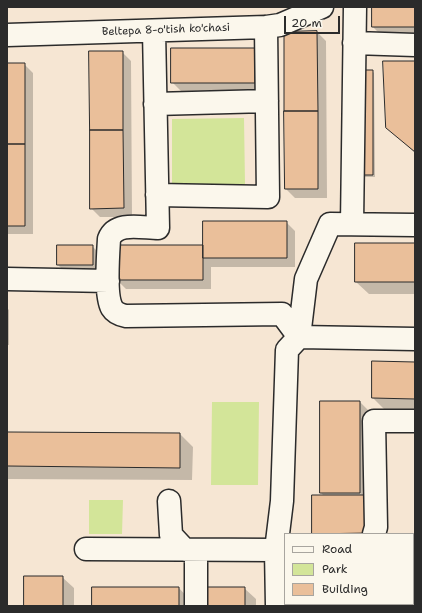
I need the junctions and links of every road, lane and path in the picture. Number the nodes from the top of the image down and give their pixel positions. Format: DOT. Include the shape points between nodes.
graph roads {
  1 [pos="319,7"];
  2 [pos="355,7"];
  3 [pos="266,27"];
  4 [pos="154,31"];
  5 [pos="7,35"];
  6 [pos="354,43"];
  7 [pos="415,45"];
  8 [pos="267,101"];
  9 [pos="155,104"];
  10 [pos="157,195"];
  11 [pos="352,224"];
  12 [pos="415,225"];
  13 [pos="7,279"];
  14 [pos="108,281"];
  15 [pos="299,338"];
  16 [pos="415,339"];
  17 [pos="415,421"];
  18 [pos="169,501"];
  19 [pos="374,533"];
  20 [pos="86,549"];
  21 [pos="191,550"];
  22 [pos="276,550"];
  23 [pos="196,606"];
  24 [pos="277,606"];
  1 -- 3 [label="street, Beltepa 8-o'tish ko'chasi" via="280,24"];
  2 -- 6 [label="street"];
  3 -- 4 [label="street, Beltepa 8-o'tish ko'chasi"];
  3 -- 8 [label="street"];
  4 -- 5 [label="street, Beltepa 8-o'tish ko'chasi"];
  4 -- 9 [label="street"];
  6 -- 7 [label="street"];
  6 -- 11 [label="street"];
  8 -- 9 [label="street"];
  8 -- 10 [label="street" via="268,197"];
  9 -- 10 [label="street"];
  10 -- 14 [label="street" via="158,228 122,228 111,234"];
  11 -- 12 [label="street"];
  11 -- 15 [label="street" via="330,224 306,279"];
  13 -- 14 [label="street"];
  14 -- 15 [label="street" via="111,306 120,315 282,314"];
  15 -- 16 [label="street"];
  15 -- 22 [label="street" via="287,350 282,501"];
  17 -- 19 [label="street" via="374,421"];
  18 -- 21 [label="street" via="172,535"];
  20 -- 21 [label="street"];
  21 -- 22 [label="street"];
  21 -- 23 [label="street"];
  22 -- 24 [label="street"];
}
